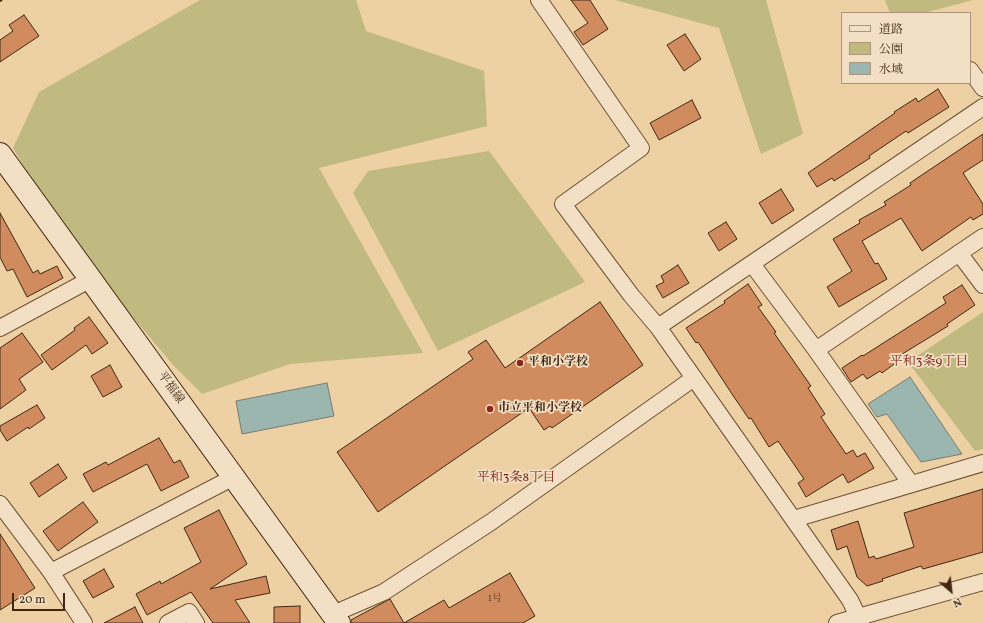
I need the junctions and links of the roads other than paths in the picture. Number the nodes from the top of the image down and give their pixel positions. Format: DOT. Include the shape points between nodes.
graph roads {
  1 [pos="539,0"];
  2 [pos="971,71"];
  3 [pos="983,88"];
  4 [pos="983,107"];
  5 [pos="0,154"];
  6 [pos="983,237"];
  7 [pos="959,253"];
  8 [pos="752,264"];
  9 [pos="91,279"];
  10 [pos="983,285"];
  11 [pos="658,327"];
  12 [pos="0,328"];
  13 [pos="816,350"];
  14 [pos="694,378"];
  15 [pos="983,463"];
  16 [pos="234,477"];
  17 [pos="911,484"];
  18 [pos="0,504"];
  19 [pos="794,518"];
  20 [pos="51,572"];
  21 [pos="980,588"];
  22 [pos="336,618"];
  23 [pos="860,620"];
  24 [pos="84,623"];
  25 [pos="168,623"];
  26 [pos="196,623"];
  27 [pos="837,623"];
  1 -- 11 [label="street" via="641,148 563,204"];
  2 -- 3 [label="street"];
  4 -- 8 [label="street"];
  5 -- 9 [label="street, 平福線"];
  6 -- 7 [label="street"];
  7 -- 10 [label="street"];
  7 -- 13 [label="street"];
  8 -- 11 [label="street"];
  8 -- 13 [label="street"];
  9 -- 12 [label="street"];
  9 -- 16 [label="street, 平福線"];
  11 -- 14 [label="street"];
  13 -- 17 [label="street"];
  14 -- 19 [label="street"];
  14 -- 22 [label="street" via="491,522 384,592"];
  15 -- 17 [label="street"];
  16 -- 20 [label="street"];
  16 -- 22 [label="street, 平福線"];
  17 -- 19 [label="street"];
  18 -- 20 [label="street"];
  19 -- 23 [label="street" via="850,600"];
  20 -- 24 [label="street"];
  21 -- 23 [label="street"];
  23 -- 27 [label="street"];
  25 -- 26 [label="street" via="189,612"];
}
